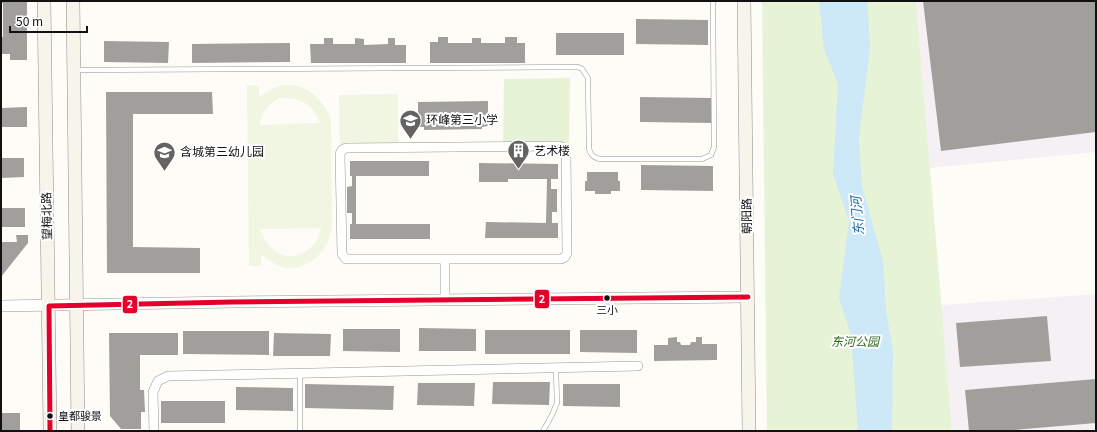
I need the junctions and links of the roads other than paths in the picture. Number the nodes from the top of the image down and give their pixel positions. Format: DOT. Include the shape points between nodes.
graph roads {
  1 [pos="44,1"];
  2 [pos="73,1"];
  3 [pos="713,1"];
  4 [pos="744,1"];
  5 [pos="74,70"];
  6 [pos="445,259"];
  7 [pos="748,297"];
  8 [pos="445,299"];
  9 [pos="1,306"];
  10 [pos="49,306"];
  11 [pos="76,306"];
  12 [pos="638,366"];
  13 [pos="556,368"];
  14 [pos="300,373"];
  15 [pos="50,431"];
  16 [pos="78,431"];
  17 [pos="154,431"];
  18 [pos="300,431"];
  19 [pos="543,431"];
  20 [pos="749,431"];
  1 -- 10 [label="main road, 望梅北路"];
  2 -- 5 [label="main road"];
  3 -- 5 [label="lane" via="714,147 711,155 702,159 594,158 589,149 588,78 578,68"];
  4 -- 7 [label="main road, 朝阳路"];
  5 -- 11 [label="main road"];
  6 -- 6 [label="street" via="565,257 567,253 564,148 513,146 342,150 340,154 343,256 346,259"];
  6 -- 8 [label="street"];
  7 -- 8 [label="street"];
  7 -- 20 [label="main road, 朝阳路"];
  8 -- 11 [label="street"];
  9 -- 10 [label="street"];
  10 -- 11 [label="street"];
  10 -- 15 [label="main road, 望梅北路"];
  11 -- 16 [label="main road"];
  12 -- 13 [label="street"];
  13 -- 14 [label="street"];
  13 -- 19 [label="lane" via="557,403"];
  14 -- 17 [label="street" via="168,376 158,381 152,392"];
  14 -- 18 [label="lane"];
}
